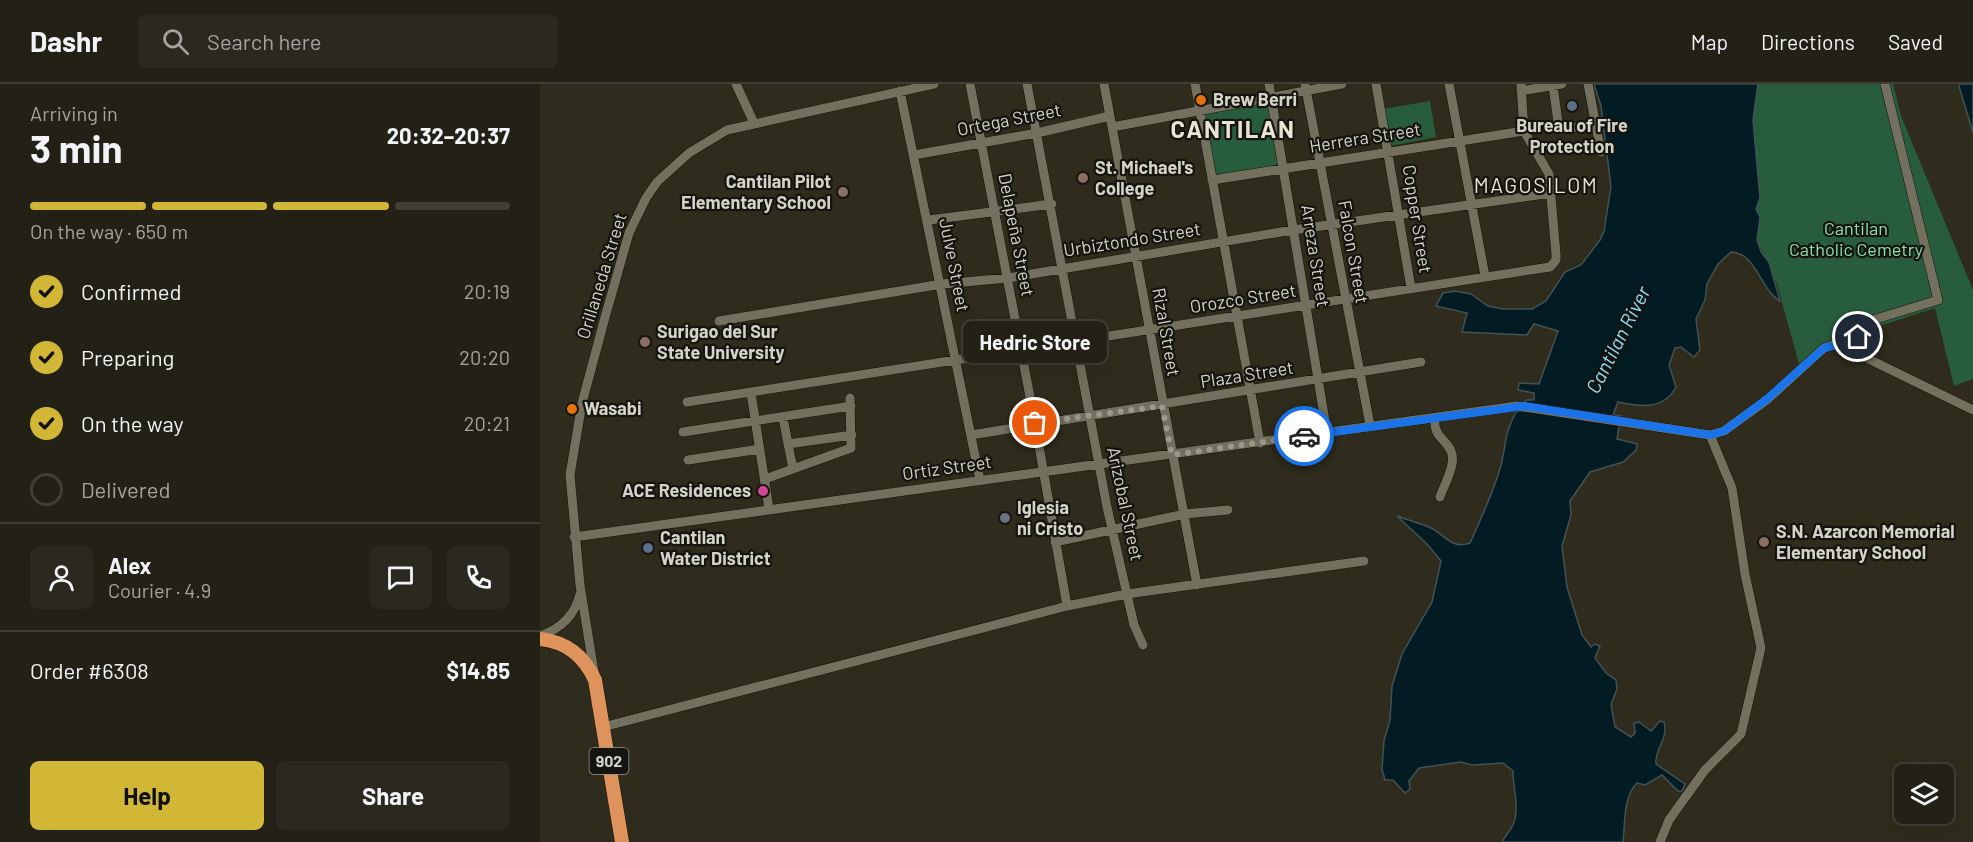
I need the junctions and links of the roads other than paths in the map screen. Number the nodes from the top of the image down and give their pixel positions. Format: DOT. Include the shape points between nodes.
graph roads {
  1 [pos="736,84"];
  2 [pos="934,84"];
  3 [pos="970,84"];
  4 [pos="1027,84"];
  5 [pos="1104,84"];
  6 [pos="1195,84"];
  7 [pos="1269,84"];
  8 [pos="1342,84"];
  9 [pos="1376,84"];
  10 [pos="1449,84"];
  11 [pos="1588,84"];
  12 [pos="1885,84"];
  13 [pos="1558,85"];
  14 [pos="1305,87"];
  15 [pos="1521,87"];
  16 [pos="900,91"];
  17 [pos="1271,96"];
  18 [pos="1200,109"];
  19 [pos="1110,116"];
  20 [pos="754,123"];
  21 [pos="1597,126"];
  22 [pos="1112,127"];
  23 [pos="1524,131"];
  24 [pos="1037,133"];
  25 [pos="1460,140"];
  26 [pos="980,143"];
  27 [pos="1389,152"];
  28 [pos="1601,152"];
  29 [pos="914,155"];
  30 [pos="1319,162"];
  31 [pos="1284,168"];
  32 [pos="1212,180"];
  33 [pos="1552,193"];
  34 [pos="1052,204"];
  35 [pos="1472,204"];
  36 [pos="995,212"];
  37 [pos="1400,214"];
  38 [pos="929,220"];
  39 [pos="1333,226"];
  40 [pos="1293,231"];
  41 [pos="1223,242"];
  42 [pos="1137,257"];
  43 [pos="1062,269"];
  44 [pos="1485,276"];
  45 [pos="1008,278"];
  46 [pos="942,284"];
  47 [pos="1411,288"];
  48 [pos="1345,299"];
  49 [pos="1306,306"];
  50 [pos="1236,318"];
  51 [pos="719,321"];
  52 [pos="1149,331"];
  53 [pos="1075,343"];
  54 [pos="1022,352"];
  55 [pos="1852,352"];
  56 [pos="956,362"];
  57 [pos="1421,362"];
  58 [pos="1360,374"];
  59 [pos="1319,380"];
  60 [pos="1250,391"];
  61 [pos="751,393"];
  62 [pos="687,402"];
  63 [pos="1162,406"];
  64 [pos="1973,410"];
  65 [pos="1090,417"];
  66 [pos="783,418"];
  67 [pos="1435,419"];
  68 [pos="755,423"];
  69 [pos="1035,423"];
  70 [pos="1370,425"];
  71 [pos="683,432"];
  72 [pos="1327,433"];
  73 [pos="852,435"];
  74 [pos="971,435"];
  75 [pos="1710,435"];
  76 [pos="1260,443"];
  77 [pos="788,444"];
  78 [pos="760,449"];
  79 [pos="1172,455"];
  80 [pos="688,460"];
  81 [pos="1099,466"];
  82 [pos="793,469"];
  83 [pos="1043,472"];
  84 [pos="765,479"];
  85 [pos="980,480"];
  86 [pos="1440,497"];
  87 [pos="769,509"];
  88 [pos="1228,510"];
  89 [pos="1185,514"];
  90 [pos="1113,531"];
  91 [pos="574,537"];
  92 [pos="1055,542"];
  93 [pos="1364,561"];
  94 [pos="1197,585"];
  95 [pos="581,591"];
  96 [pos="1127,594"];
  97 [pos="1068,606"];
  98 [pos="540,638"];
  99 [pos="1143,645"];
  100 [pos="595,680"];
  101 [pos="603,728"];
  102 [pos="622,842"];
  103 [pos="1660,842"];
  1 -- 20 [label="street"];
  2 -- 16 [label="street, Orillaneda Street"];
  3 -- 26 [label="street, Delapeña Street"];
  4 -- 24 [label="street, Arizobal Street"];
  5 -- 19 [label="street, Rizal Street"];
  6 -- 18 [label="street"];
  7 -- 17 [label="street, Arreza Street"];
  8 -- 14 [label="street"];
  9 -- 27 [label="street, Copper Street"];
  10 -- 25 [label="street"];
  11 -- 21 [label="street"];
  12 -- 55 [label="street" via="1938,300 1863,323"];
  13 -- 15 [label="street"];
  13 -- 21 [label="street" via="1560,125 1565,129"];
  14 -- 17 [label="street"];
  14 -- 30 [label="street, Falcon Street"];
  15 -- 23 [label="street"];
  16 -- 20 [label="street, Orillaneda Street"];
  16 -- 29 [label="street, Julve Street"];
  17 -- 18 [label="street"];
  17 -- 31 [label="street, Arreza Street"];
  18 -- 22 [label="street"];
  18 -- 32 [label="street"];
  19 -- 22 [label="street, Rizal Street"];
  19 -- 24 [label="street, Ortega Street"];
  20 -- 91 [label="street, Orillaneda Street" via="727,130 689,153 657,182 633,224 582,402 570,475"];
  21 -- 28 [label="street"];
  22 -- 42 [label="street, Rizal Street"];
  23 -- 25 [label="street, Herrera Street"];
  23 -- 33 [label="street" via="1546,167"];
  24 -- 26 [label="street, Ortega Street"];
  24 -- 34 [label="street, Arizobal Street"];
  25 -- 27 [label="street, Herrera Street"];
  25 -- 35 [label="street"];
  26 -- 29 [label="street, Ortega Street"];
  26 -- 36 [label="street, Delapeña Street"];
  27 -- 30 [label="street, Herrera Street"];
  27 -- 37 [label="street, Copper Street"];
  29 -- 38 [label="street, Julve Street"];
  30 -- 31 [label="street, Herrera Street"];
  30 -- 39 [label="street, Falcon Street"];
  31 -- 32 [label="street, Herrera Street"];
  31 -- 40 [label="street, Arreza Street"];
  32 -- 41 [label="street"];
  33 -- 35 [label="street, Urbiztondo Street"];
  33 -- 44 [label="street, Orozco Street" via="1554,264"];
  34 -- 36 [label="street"];
  34 -- 43 [label="street, Arizobal Street"];
  35 -- 37 [label="street, Urbiztondo Street"];
  35 -- 44 [label="street"];
  36 -- 38 [label="street"];
  36 -- 45 [label="street, Delapeña Street"];
  37 -- 39 [label="street, Urbiztondo Street"];
  37 -- 47 [label="street, Copper Street"];
  38 -- 46 [label="street, Julve Street"];
  39 -- 40 [label="street, Urbiztondo Street"];
  39 -- 48 [label="street, Falcon Street"];
  40 -- 41 [label="street, Urbiztondo Street"];
  40 -- 49 [label="street, Arreza Street"];
  41 -- 42 [label="street, Urbiztondo Street"];
  41 -- 50 [label="street"];
  42 -- 43 [label="street, Urbiztondo Street"];
  42 -- 52 [label="street, Rizal Street"];
  43 -- 45 [label="street, Urbiztondo Street"];
  43 -- 53 [label="street, Arizobal Street"];
  44 -- 47 [label="street, Orozco Street"];
  45 -- 46 [label="street, Urbiztondo Street"];
  45 -- 54 [label="street, Delapeña Street"];
  46 -- 51 [label="street, Urbiztondo Street"];
  46 -- 56 [label="street, Julve Street"];
  47 -- 48 [label="street, Orozco Street"];
  48 -- 49 [label="street, Orozco Street"];
  48 -- 58 [label="street, Falcon Street"];
  49 -- 50 [label="street, Orozco Street"];
  49 -- 59 [label="street, Arreza Street"];
  50 -- 52 [label="street, Orozco Street"];
  50 -- 60 [label="street"];
  52 -- 53 [label="street, Orozco Street"];
  52 -- 63 [label="street, Rizal Street"];
  53 -- 54 [label="street, Orozco Street"];
  53 -- 65 [label="street, Arizobal Street"];
  54 -- 56 [label="street, Orozco Street"];
  54 -- 69 [label="street, Delapeña Street"];
  55 -- 64 [label="street"];
  55 -- 75 [label="street" via="1828,345 1751,411 1724,431"];
  56 -- 61 [label="street, Orozco Street"];
  56 -- 74 [label="street, Julve Street"];
  57 -- 58 [label="street, Plaza Street"];
  58 -- 59 [label="street, Plaza Street"];
  58 -- 70 [label="street, Falcon Street"];
  59 -- 60 [label="street, Plaza Street"];
  59 -- 72 [label="street, Arreza Street"];
  60 -- 63 [label="street, Plaza Street"];
  60 -- 76 [label="street"];
  61 -- 62 [label="street, Orozco Street"];
  61 -- 68 [label="street"];
  63 -- 65 [label="street, Plaza Street"];
  63 -- 79 [label="street, Rizal Street"];
  65 -- 69 [label="street, Plaza Street"];
  65 -- 81 [label="street, Arizobal Street"];
  66 -- 68 [label="street"];
  66 -- 73 [label="street" via="850,402"];
  66 -- 77 [label="street"];
  67 -- 70 [label="street, Ortiz Street"];
  67 -- 75 [label="street, Ortiz Street" via="1524,406"];
  67 -- 86 [label="street" via="1436,431 1452,458"];
  68 -- 71 [label="street"];
  68 -- 78 [label="street"];
  69 -- 74 [label="street, Plaza Street"];
  69 -- 83 [label="street, Delapeña Street"];
  70 -- 72 [label="street, Ortiz Street"];
  72 -- 76 [label="street, Ortiz Street"];
  73 -- 77 [label="street"];
  73 -- 82 [label="street" via="849,449"];
  74 -- 85 [label="street, Julve Street"];
  75 -- 103 [label="street" via="1732,488 1761,648 1740,734 1705,770 1669,820"];
  76 -- 79 [label="street, Ortiz Street"];
  77 -- 82 [label="street"];
  78 -- 80 [label="street"];
  78 -- 84 [label="street"];
  79 -- 81 [label="street, Ortiz Street"];
  79 -- 89 [label="street, Rizal Street"];
  81 -- 83 [label="street, Ortiz Street"];
  81 -- 90 [label="street, Arizobal Street"];
  82 -- 84 [label="street"];
  83 -- 85 [label="street, Ortiz Street"];
  83 -- 92 [label="street, Delapeña Street"];
  84 -- 87 [label="street"];
  85 -- 87 [label="street, Ortiz Street"];
  87 -- 91 [label="street, Ortiz Street"];
  88 -- 89 [label="street"];
  89 -- 90 [label="street"];
  89 -- 94 [label="street, Rizal Street"];
  90 -- 92 [label="street"];
  90 -- 96 [label="street, Arizobal Street"];
  91 -- 95 [label="street, Orillaneda Street"];
  92 -- 97 [label="street, Delapeña Street"];
  93 -- 94 [label="street"];
  94 -- 96 [label="street"];
  95 -- 98 [label="street" via="567,619"];
  95 -- 100 [label="street, Orillaneda Street"];
  96 -- 97 [label="street"];
  96 -- 99 [label="street, Arizobal Street"];
  97 -- 101 [label="street"];
  98 -- 100 [label="highway, 902" via="572,649"];
  100 -- 101 [label="highway, 902"];
  101 -- 102 [label="highway, 902"];
}
